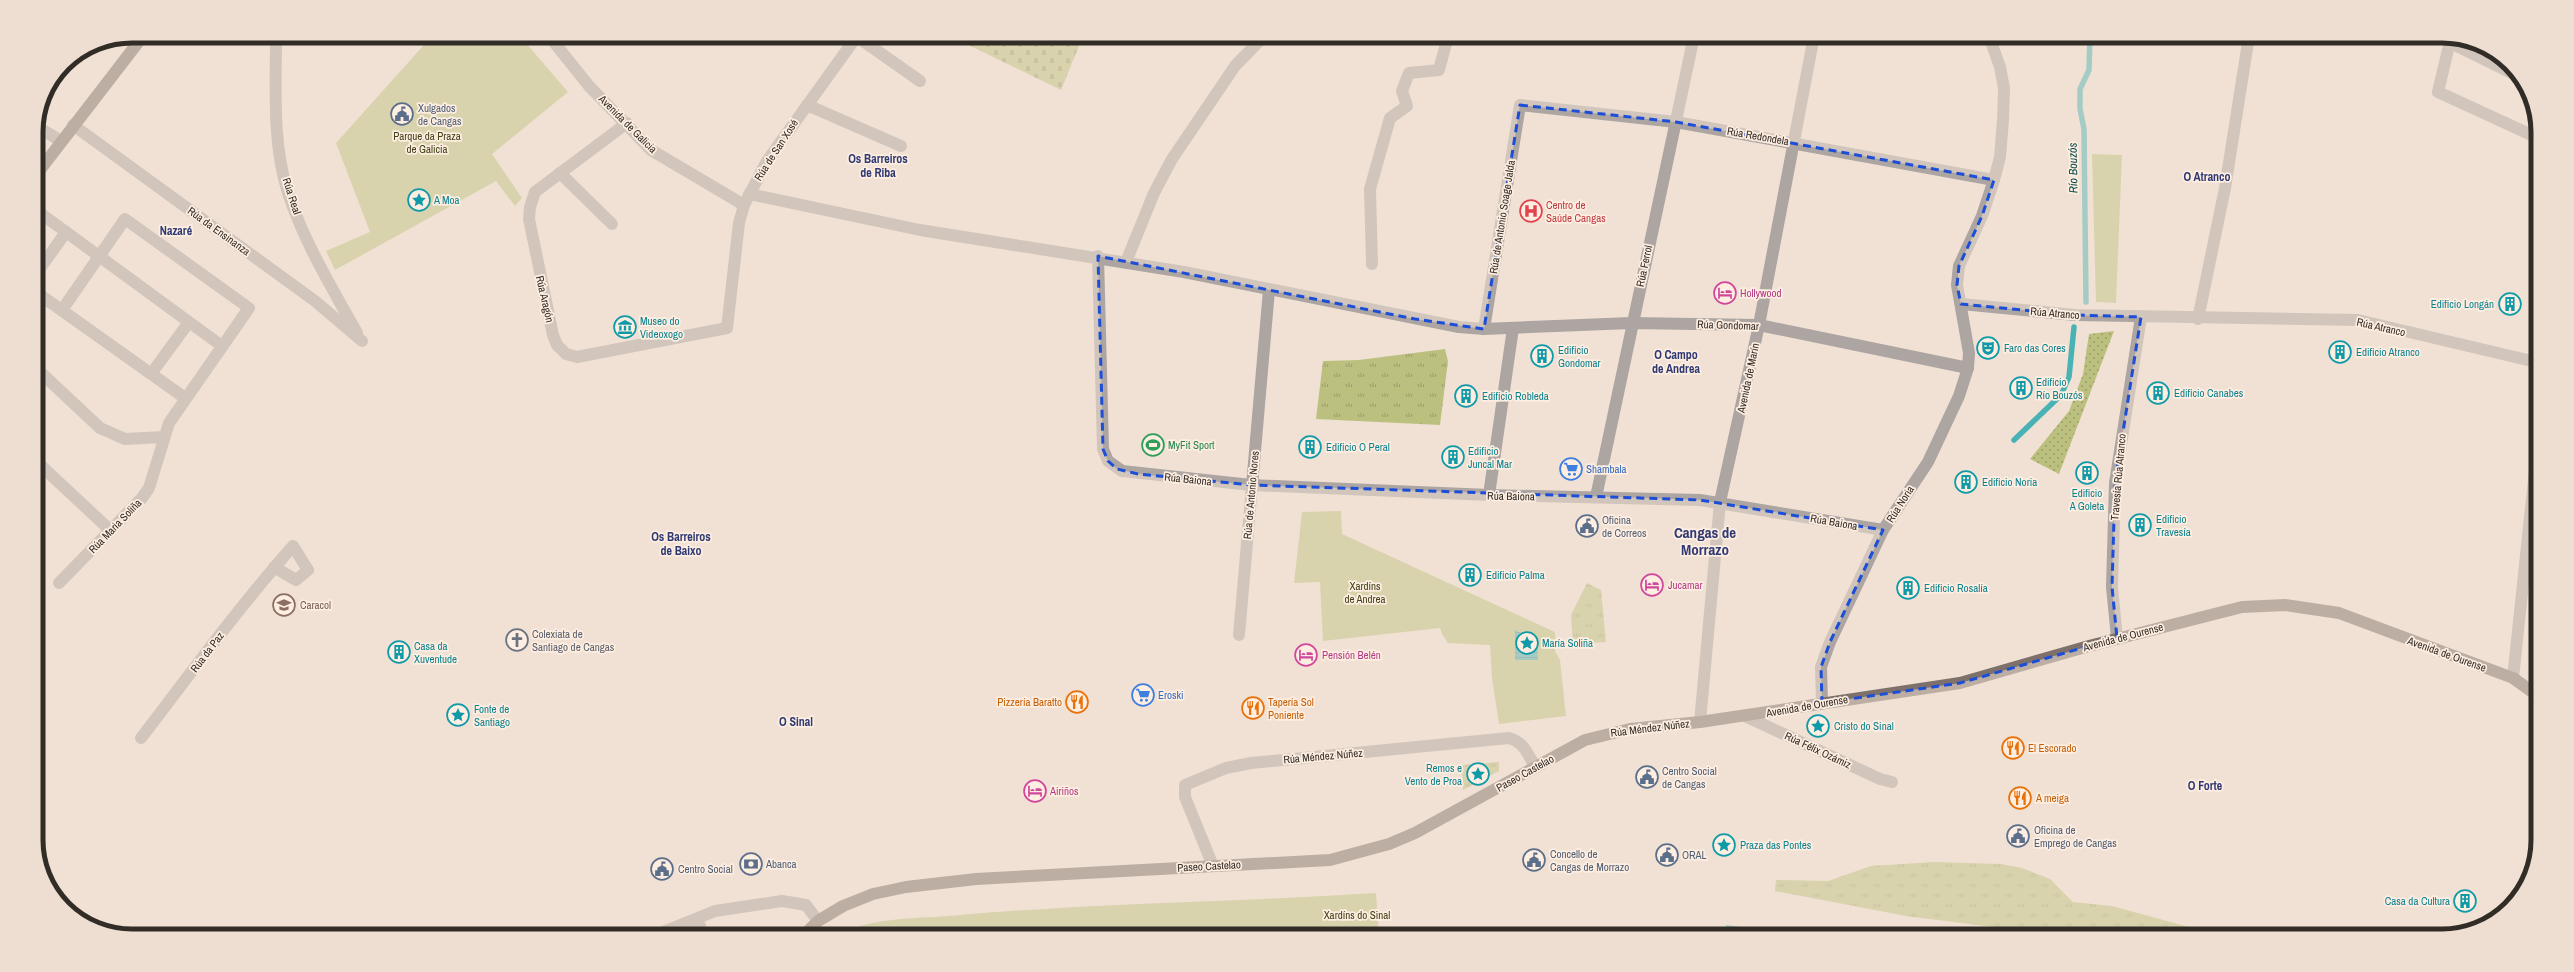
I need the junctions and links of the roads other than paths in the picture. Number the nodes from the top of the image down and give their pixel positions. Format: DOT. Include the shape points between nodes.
graph roads {
  1 [pos="137,43"];
  2 [pos="276,43"];
  3 [pos="555,43"];
  4 [pos="851,43"];
  5 [pos="866,43"];
  6 [pos="1257,43"];
  7 [pos="1446,43"];
  8 [pos="1693,43"];
  9 [pos="1813,43"];
  10 [pos="1991,43"];
  11 [pos="2248,43"];
  12 [pos="2450,43"];
  13 [pos="2461,45"];
  14 [pos="2505,69"];
  15 [pos="920,81"];
  16 [pos="807,105"];
  17 [pos="1520,105"];
  18 [pos="1676,122"];
  19 [pos="627,123"];
  20 [pos="73,125"];
  21 [pos="43,130"];
  22 [pos="2531,135"];
  23 [pos="61,141"];
  24 [pos="1794,142"];
  25 [pos="901,146"];
  26 [pos="43,165"];
  27 [pos="560,173"];
  28 [pos="1994,180"];
  29 [pos="746,199"];
  30 [pos="43,215"];
  31 [pos="612,224"];
  32 [pos="66,232"];
  33 [pos="100,256"];
  34 [pos="1098,256"];
  35 [pos="1126,262"];
  36 [pos="43,264"];
  37 [pos="1372,264"];
  38 [pos="1269,290"];
  39 [pos="43,297"];
  40 [pos="1961,304"];
  41 [pos="62,310"];
  42 [pos="2141,317"];
  43 [pos="2198,319"];
  44 [pos="189,322"];
  45 [pos="1632,324"];
  46 [pos="1759,325"];
  47 [pos="727,328"];
  48 [pos="1513,328"];
  49 [pos="1484,329"];
  50 [pos="362,341"];
  51 [pos="222,346"];
  52 [pos="2531,361"];
  53 [pos="1968,368"];
  54 [pos="151,374"];
  55 [pos="43,375"];
  56 [pos="185,398"];
  57 [pos="163,437"];
  58 [pos="43,468"];
  59 [pos="1251,485"];
  60 [pos="1490,496"];
  61 [pos="1596,497"];
  62 [pos="1720,502"];
  63 [pos="2531,515"];
  64 [pos="110,530"];
  65 [pos="1883,530"];
  66 [pos="274,567"];
  67 [pos="59,584"];
  68 [pos="1239,635"];
  69 [pos="2117,638"];
  70 [pos="2513,678"];
  71 [pos="2531,691"];
  72 [pos="1822,703"];
  73 [pos="1745,716"];
  74 [pos="1700,722"];
  75 [pos="1599,734"];
  76 [pos="141,738"];
  77 [pos="1535,767"];
  78 [pos="1892,782"];
  79 [pos="1213,866"];
  80 [pos="697,919"];
  81 [pos="818,921"];
  82 [pos="671,929"];
  83 [pos="701,929"];
  84 [pos="810,929"];
  1 -- 20 [label="main road"];
  2 -- 50 [label="street, Rúa Real" via="277,131 288,194 319,264"];
  3 -- 19 [label="street, Avenida de Galicia" via="589,86"];
  4 -- 16 [label="street, Rúa de San Xosé"];
  5 -- 15 [label="street"];
  6 -- 35 [label="street" via="1235,66 1172,159 1154,193"];
  7 -- 37 [label="street" via="1439,70 1409,73 1402,91 1407,106 1390,118 1370,189"];
  8 -- 18 [label="street, Rúa Ferrol"];
  9 -- 24 [label="street, Avenida de Marín"];
  10 -- 28 [label="street, Rúa Noria" via="2004,88 2000,157"];
  11 -- 43 [label="street" via="2225,188"];
  12 -- 22 [label="street" via="2438,92"];
  13 -- 14 [label="street"];
  16 -- 25 [label="street"];
  16 -- 29 [label="street, Rúa de San Xosé" via="767,161"];
  17 -- 18 [label="street, Rúa Redondela"];
  17 -- 49 [label="street, Rúa de Antonio Soage Jalda"];
  18 -- 24 [label="street, Rúa Redondela"];
  18 -- 45 [label="street, Rúa Ferrol"];
  19 -- 27 [label="street, Rúa Aragón"];
  19 -- 29 [label="street, Avenida de Galicia" via="651,150"];
  20 -- 23 [label="main road"];
  20 -- 50 [label="street, Rúa da Ensinanza" via="315,301"];
  21 -- 23 [label="street"];
  23 -- 26 [label="main road"];
  24 -- 28 [label="street, Rúa Redondela"];
  24 -- 46 [label="street, Avenida de Marín"];
  27 -- 31 [label="street"];
  27 -- 47 [label="street, Rúa Aragón" via="535,192 529,219 553,335 557,345 566,354 577,357"];
  28 -- 40 [label="street, Rúa Noria" via="1982,216 1959,266 1957,285"];
  29 -- 34 [label="street, Avenida de Galicia" via="848,214 920,230"];
  29 -- 47 [label="street, Rúa de San Xosé" via="739,222"];
  30 -- 32 [label="street"];
  32 -- 33 [label="street"];
  32 -- 36 [label="street"];
  33 -- 41 [label="street"];
  33 -- 44 [label="street"];
  33 -- 51 [label="street, Rúa Maria Soliña" via="125,219 249,308"];
  34 -- 35 [label="street, Avenida de Galicia"];
  34 -- 59 [label="street, Rúa Baiona" via="1103,449 1108,461 1117,469 1138,474"];
  35 -- 38 [label="street, Rúa Gondomar"];
  38 -- 49 [label="street, Rúa Gondomar" via="1414,320"];
  38 -- 59 [label="street, Rúa de Antonio Nores"];
  39 -- 41 [label="street"];
  40 -- 42 [label="street, Rúa Atranco" via="2075,316"];
  40 -- 53 [label="street, Rúa Noria" via="1970,352"];
  41 -- 54 [label="street"];
  42 -- 43 [label="street, Rúa Atranco"];
  42 -- 69 [label="street, Travesía Rúa Atranco" via="2115,483 2112,588"];
  43 -- 52 [label="street, Rúa Atranco" via="2358,320"];
  44 -- 51 [label="street"];
  44 -- 54 [label="street"];
  45 -- 46 [label="street, Rúa Gondomar"];
  45 -- 48 [label="street, Rúa Gondomar"];
  45 -- 61 [label="street, Rúa Ferrol"];
  46 -- 53 [label="street, Rúa Gondomar"];
  46 -- 62 [label="street, Avenida de Marín"];
  48 -- 49 [label="street, Rúa Gondomar"];
  48 -- 60 [label="street"];
  51 -- 56 [label="street, Rúa Maria Soliña"];
  53 -- 65 [label="street, Rúa Noria" via="1959,396 1928,462"];
  54 -- 56 [label="street"];
  55 -- 57 [label="street" via="100,428 125,439"];
  56 -- 57 [label="street, Rúa Maria Soliña"];
  57 -- 64 [label="street, Rúa Maria Soliña" via="149,488"];
  58 -- 64 [label="street"];
  59 -- 60 [label="street, Rúa Baiona"];
  59 -- 68 [label="street, Rúa de Antonio Nores"];
  60 -- 61 [label="street, Rúa Baiona"];
  61 -- 62 [label="street, Rúa Baiona"];
  62 -- 65 [label="street, Rúa Baiona"];
  62 -- 74 [label="street, Avenida de Marín"];
  63 -- 70 [label="street"];
  64 -- 67 [label="street, Rúa Maria Soliña"];
  65 -- 72 [label="street, Rúa Noria" via="1830,642 1821,667"];
  66 -- 76 [label="street, Rúa da Paz" via="247,598"];
  69 -- 70 [label="main road, Avenida de Ourense" via="2242,607 2285,605 2339,613"];
  69 -- 72 [label="main road, Avenida de Ourense" via="1960,683"];
  70 -- 71 [label="main road, Avenida de Ourense"];
  72 -- 73 [label="main road, Avenida de Ourense"];
  73 -- 74 [label="main road, Avenida de Ourense"];
  73 -- 78 [label="street, Rúa Félix Ozámiz" via="1880,779"];
  74 -- 75 [label="main road, Rúa Méndez Núñez"];
  75 -- 77 [label="main road, Paseo Castelao"];
  77 -- 79 [label="main road, Paseo Castelao" via="1415,833 1389,844 1330,860"];
  77 -- 79 [label="street, Rúa Méndez Núñez" via="1524,746 1509,738 1251,763 1226,768 1185,785 1185,797"];
  79 -- 81 [label="main road, Paseo Castelao" via="976,879 906,887 867,896"];
  80 -- 81 [label="street" via="716,911 782,901 806,906"];
  80 -- 82 [label="street"];
  80 -- 83 [label="street"];
  81 -- 84 [label="main road, Paseo Castelao"];
}
